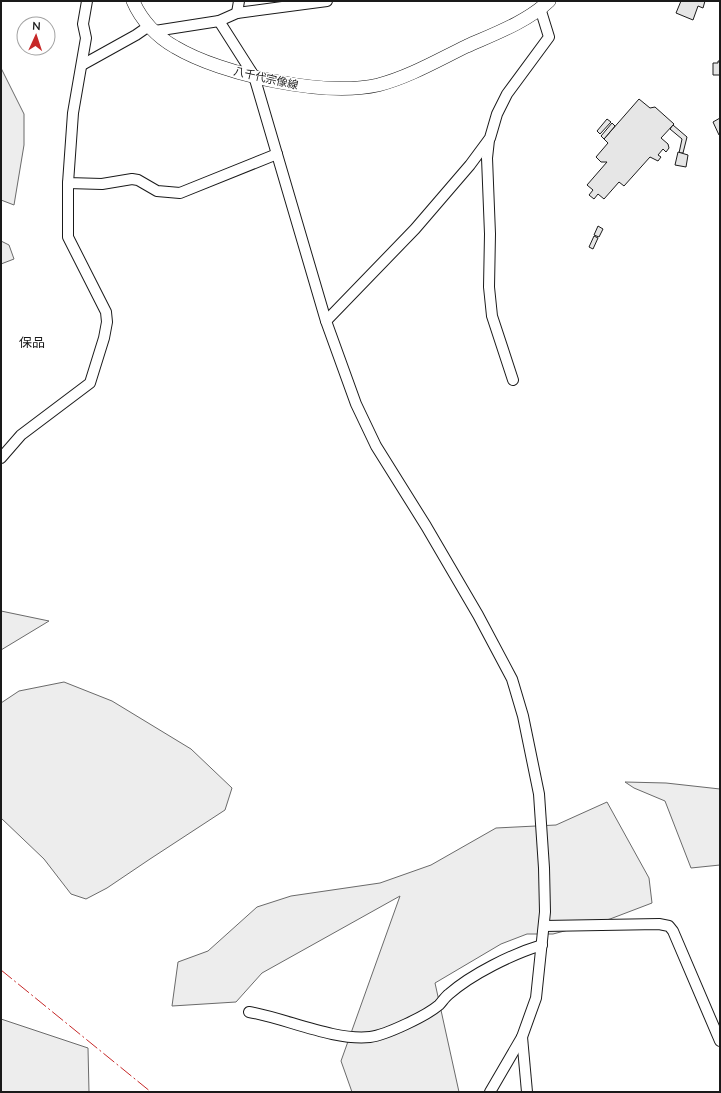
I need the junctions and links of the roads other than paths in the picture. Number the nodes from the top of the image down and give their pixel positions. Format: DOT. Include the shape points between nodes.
graph roads {
  1 [pos="88,1"];
  2 [pos="133,1"];
  3 [pos="239,1"];
  4 [pos="327,1"];
  5 [pos="544,4"];
  6 [pos="237,13"];
  7 [pos="219,21"];
  8 [pos="152,28"];
  9 [pos="82,65"];
  10 [pos="254,76"];
  11 [pos="490,138"];
  12 [pos="277,154"];
  13 [pos="68,183"];
  14 [pos="326,321"];
  15 [pos="513,380"];
  16 [pos="1,458"];
  17 [pos="544,926"];
  18 [pos="542,945"];
  19 [pos="249,1012"];
  20 [pos="522,1037"];
  21 [pos="720,1041"];
  22 [pos="490,1092"];
  23 [pos="527,1092"];
  1 -- 9 [label="street" via="83,24 86,38"];
  2 -- 8 [label="main road, 八千代宗像線"];
  3 -- 6 [label="street"];
  4 -- 6 [label="street"];
  5 -- 10 [label="main road, 八千代宗像線" via="513,25 407,75 377,85 345,88 298,86"];
  5 -- 11 [label="street" via="549,36 506,94 496,114"];
  6 -- 7 [label="street"];
  7 -- 8 [label="street"];
  7 -- 10 [label="street"];
  8 -- 9 [label="street"];
  8 -- 10 [label="main road, 八千代宗像線" via="174,47 206,63"];
  9 -- 13 [label="street" via="73,113"];
  10 -- 12 [label="street"];
  11 -- 14 [label="street" via="415,229"];
  11 -- 15 [label="street" via="487,158 489,287 492,316"];
  12 -- 13 [label="street" via="180,193 157,191 132,179 102,184"];
  12 -- 14 [label="street"];
  13 -- 16 [label="street" via="68,237 106,312 104,338 90,383 21,435"];
  14 -- 17 [label="street" via="356,404 376,446 446,560 512,679 530,746 538,794 544,868"];
  17 -- 18 [label="street"];
  17 -- 21 [label="street" via="669,926 674,931"];
  18 -- 19 [label="street" via="514,954 448,994 438,1006 396,1029 370,1037 323,1031"];
  18 -- 20 [label="street" via="536,998"];
  20 -- 22 [label="street"];
  20 -- 23 [label="street"];
}
